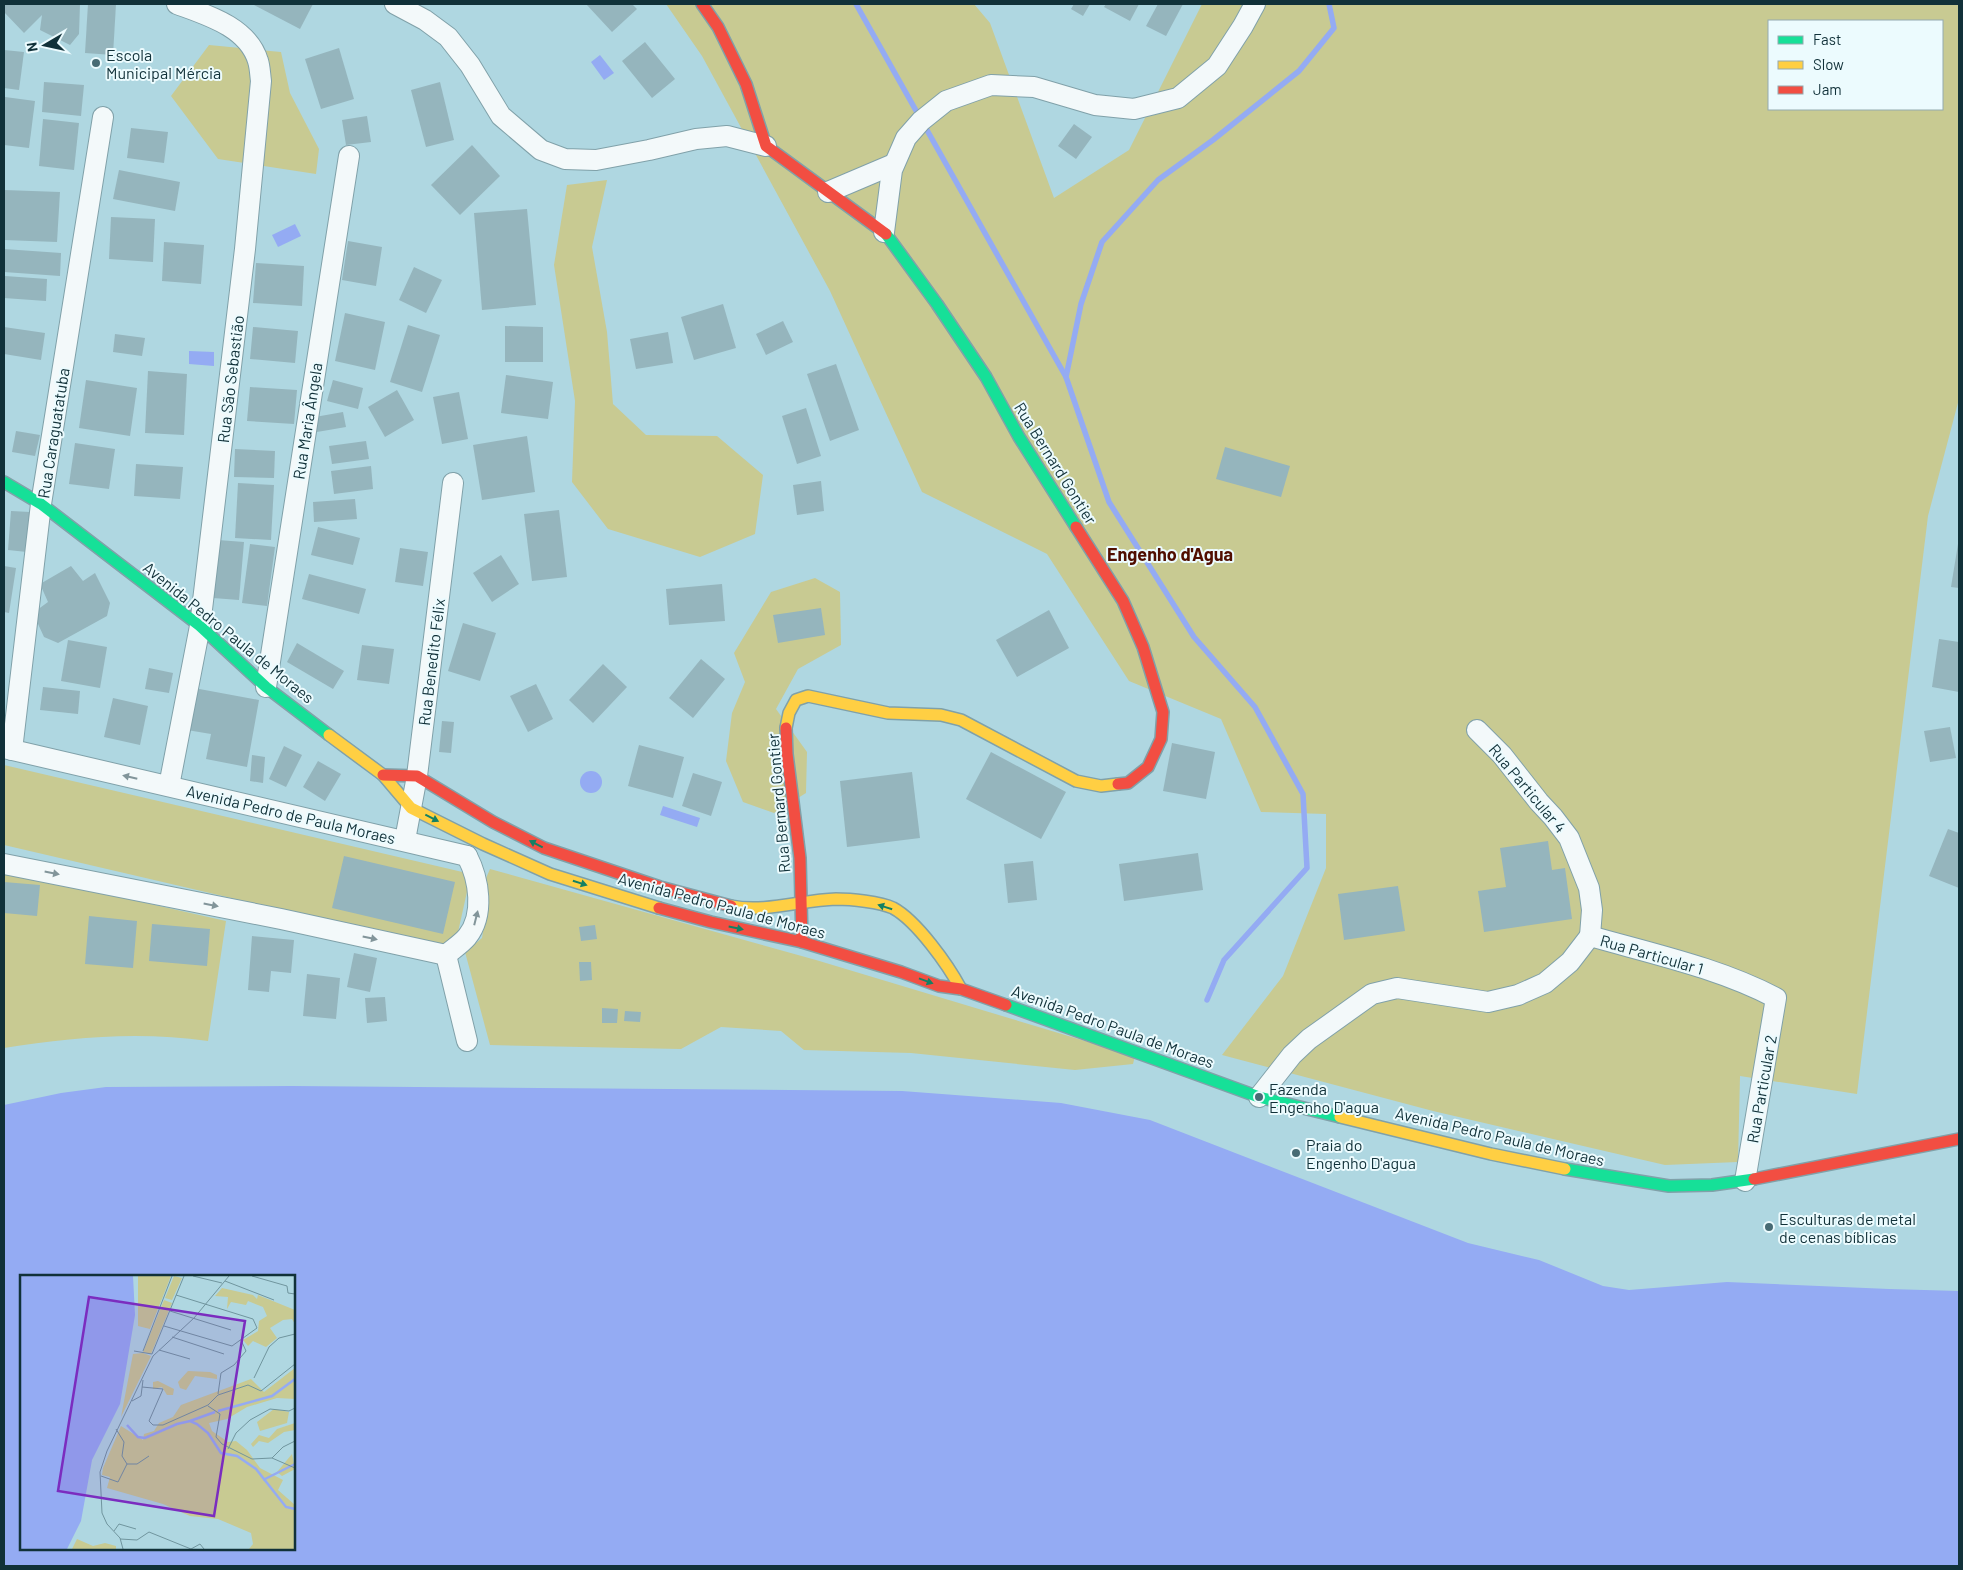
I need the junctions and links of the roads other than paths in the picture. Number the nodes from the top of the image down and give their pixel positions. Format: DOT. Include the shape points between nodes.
graph roads {
  1 [pos="395,4"];
  2 [pos="702,4"];
  3 [pos="1256,4"];
  4 [pos="186,5"];
  5 [pos="103,117"];
  6 [pos="766,146"];
  7 [pos="349,156"];
  8 [pos="894,164"];
  9 [pos="828,192"];
  10 [pos="884,232"];
  11 [pos="4,482"];
  12 [pos="453,483"];
  13 [pos="41,504"];
  14 [pos="200,626"];
  15 [pos="266,687"];
  16 [pos="1477,730"];
  17 [pos="8,749"];
  18 [pos="383,775"];
  19 [pos="417,776"];
  20 [pos="169,786"];
  21 [pos="411,808"];
  22 [pos="405,840"];
  23 [pos="475,850"];
  24 [pos="4,864"];
  25 [pos="803,904"];
  26 [pos="1590,936"];
  27 [pos="802,942"];
  28 [pos="446,955"];
  29 [pos="960,988"];
  30 [pos="1776,998"];
  31 [pos="467,1041"];
  32 [pos="1259,1096"];
  33 [pos="1959,1139"];
  34 [pos="1745,1181"];
  1 -- 6 [label="street" via="448,37 470,65 501,116 541,150 565,159 596,160 696,139 727,136"];
  2 -- 6 [label="main road" via="718,26 746,84"];
  3 -- 8 [label="street" via="1216,66 1178,98 1134,109 1096,105 1034,87 991,85 946,101 921,120 906,138"];
  4 -- 14 [label="street, Rua São Sebastião" via="228,25 246,38 258,60 261,81 245,250"];
  5 -- 13 [label="street, Rua Caraguatatuba"];
  6 -- 9 [label="main road, Rua Bernard Gontier"];
  7 -- 15 [label="street, Rua Maria Ângela"];
  8 -- 9 [label="street"];
  8 -- 10 [label="street"];
  9 -- 10 [label="main road, Rua Bernard Gontier"];
  10 -- 25 [label="main road, Rua Bernard Gontier" via="986,377 1018,437 1123,601 1143,647 1163,712 1162,739 1148,766 1128,783 1101,786 1076,781 961,720 941,715 888,713 808,696 796,700 788,713 785,735"];
  11 -- 13 [label="main road, Avenida Pedro Paula de Moraes"];
  12 -- 19 [label="street, Rua Benedito Félix"];
  13 -- 14 [label="main road, Avenida Pedro Paula de Moraes"];
  13 -- 17 [label="street, Rua Caraguatatuba"];
  14 -- 15 [label="main road, Avenida Pedro Paula de Moraes"];
  14 -- 20 [label="street, Rua São Sebastião"];
  15 -- 18 [label="main road, Avenida Pedro Paula de Moraes"];
  16 -- 26 [label="street, Rua Particular 4" via="1502,755 1569,838 1589,888 1592,910"];
  20 -- 17 [label="street, Avenida Pedro de Paula Moraes, one-way"];
  18 -- 19 [label="main road, Avenida Pedro Paula de Moraes"];
  18 -- 21 [label="main road, Avenida Pedro Paula de Moraes"];
  19 -- 21 [label="street, Rua Benedito Félix"];
  25 -- 19 [label="main road, Avenida Pedro Paula de Moraes, one-way" via="742,908 660,887 544,848 493,822"];
  20 -- 22 [label="street, Avenida Pedro de Paula Moraes"];
  21 -- 22 [label="street, Rua Benedito Félix"];
  21 -- 23 [label="main road, Avenida Pedro Paula de Moraes, one-way"];
  22 -- 23 [label="street, Avenida Pedro de Paula Moraes"];
  23 -- 27 [label="main road, Avenida Pedro Paula de Moraes, one-way" via="634,901"];
  28 -- 23 [label="street, one-way" via="467,937 478,914"];
  24 -- 28 [label="street, one-way" via="281,918"];
  25 -- 27 [label="main road, Rua Bernard Gontier"];
  29 -- 25 [label="main road, Avenida Pedro Paula de Moraes, one-way" via="950,969 920,939 906,918 892,908 838,899"];
  26 -- 30 [label="street, Rua Particular 1" via="1711,971"];
  26 -- 32 [label="street, Rua Particular 1" via="1570,962 1545,983 1518,996 1488,1002 1397,988 1372,994 1309,1039"];
  27 -- 29 [label="main road, Avenida Pedro Paula de Moraes, one-way" via="903,968 940,986"];
  28 -- 31 [label="street"];
  29 -- 32 [label="main road, Avenida Pedro Paula de Moraes"];
  30 -- 34 [label="street, Rua Particular 2"];
  32 -- 34 [label="main road, Avenida Pedro Paula de Moraes" via="1492,1154 1590,1174 1669,1186"];
  33 -- 34 [label="main road, Avenida Pedro Paula de Moraes"];
}
